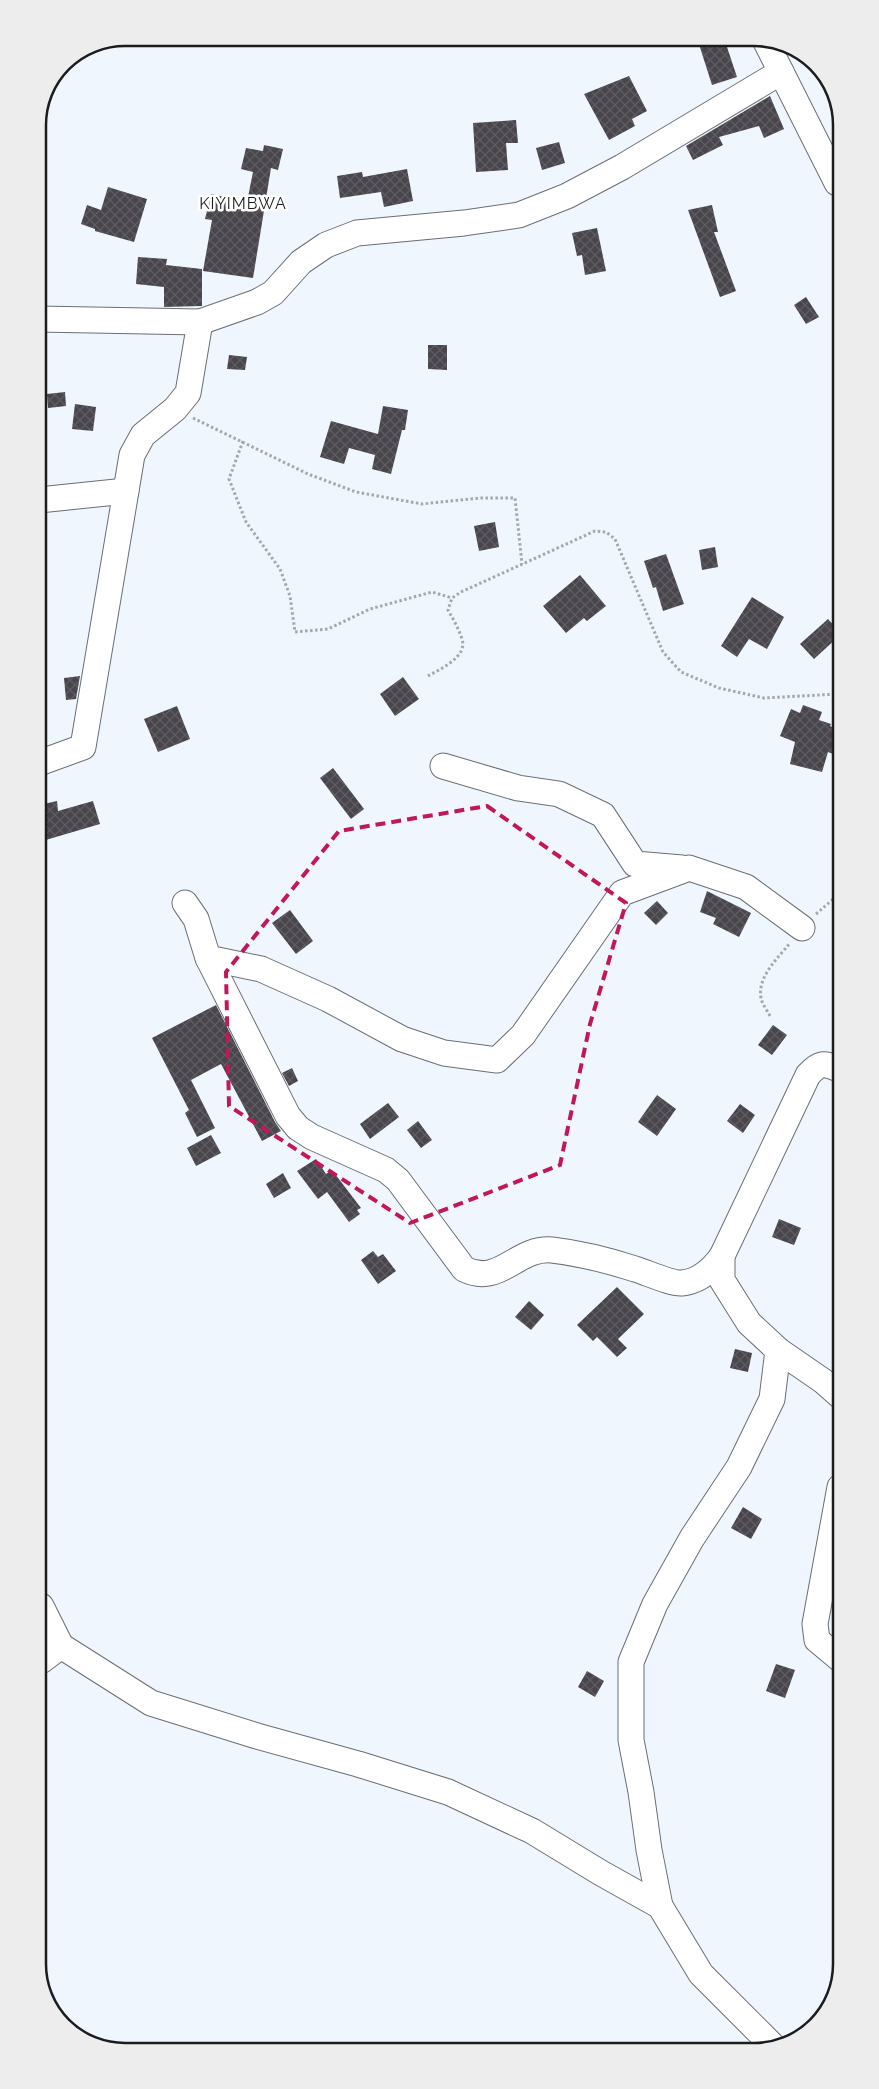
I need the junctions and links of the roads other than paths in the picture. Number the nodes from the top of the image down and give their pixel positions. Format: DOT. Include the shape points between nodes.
graph roads {
  1 [pos="769,48"];
  2 [pos="781,72"];
  3 [pos="833,175"];
  4 [pos="46,319"];
  5 [pos="200,322"];
  6 [pos="126,491"];
  7 [pos="46,499"];
  8 [pos="46,760"];
  9 [pos="443,766"];
  10 [pos="689,868"];
  11 [pos="185,903"];
  12 [pos="802,928"];
  13 [pos="208,958"];
  14 [pos="833,1067"];
  15 [pos="722,1256"];
  16 [pos="778,1350"];
  17 [pos="833,1391"];
  18 [pos="833,1525"];
  19 [pos="46,1616"];
  20 [pos="61,1646"];
  21 [pos="833,1653"];
  22 [pos="46,1657"];
  23 [pos="660,1906"];
  24 [pos="768,2041"];
  1 -- 2 [label="street"];
  2 -- 3 [label="street"];
  2 -- 5 [label="street" via="567,196 519,215 357,233 326,245 301,262 273,293"];
  4 -- 5 [label="street"];
  5 -- 6 [label="street" via="188,393 175,409 143,435 132,455"];
  6 -- 7 [label="street"];
  6 -- 8 [label="street" via="83,747"];
  9 -- 10 [label="street" via="518,788 559,794 603,815 635,864"];
  10 -- 12 [label="street" via="746,887"];
  10 -- 13 [label="street" via="622,893 523,1036 497,1060 444,1053 402,1039 328,999 261,969"];
  11 -- 13 [label="street" via="196,919"];
  13 -- 15 [label="street" via="288,1116 312,1137 386,1170 398,1180 464,1269 488,1275 535,1251 552,1250 618,1264 681,1283 699,1278 713,1269"];
  14 -- 15 [label="street" via="816,1066 808,1075"];
  15 -- 16 [label="street" via="722,1280 748,1323"];
  16 -- 17 [label="street"];
  16 -- 23 [label="street" via="772,1399 739,1467 692,1538 656,1604 631,1662 630,1740"];
  18 -- 21 [label="street" via="815,1624 817,1640"];
  19 -- 20 [label="street"];
  20 -- 22 [label="street"];
  20 -- 23 [label="street" via="151,1703 448,1792 532,1831"];
  23 -- 24 [label="street" via="701,1974"];
}
